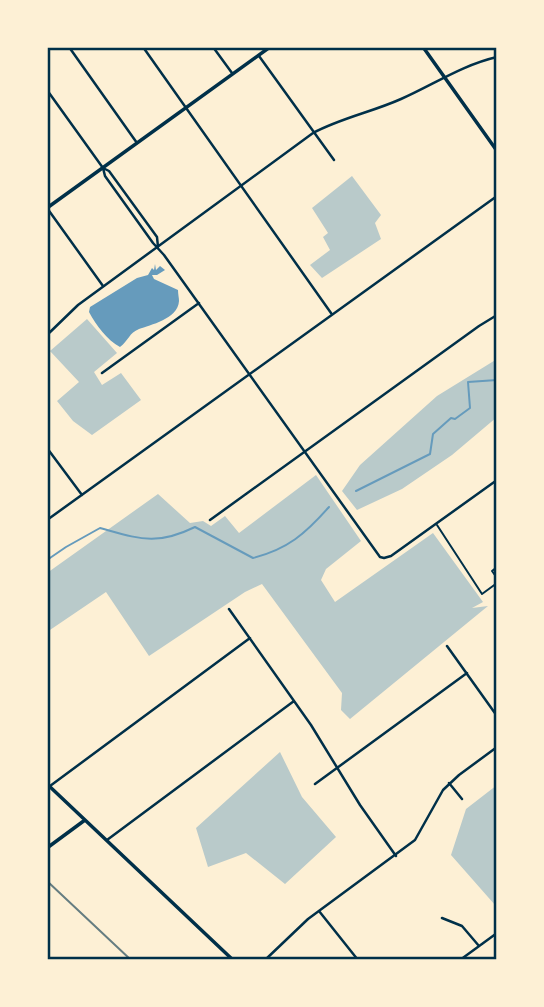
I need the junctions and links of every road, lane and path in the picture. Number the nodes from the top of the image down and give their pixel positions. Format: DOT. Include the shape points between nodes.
graph roads {
  1 [pos="69,47"];
  2 [pos="143,47"];
  3 [pos="213,47"];
  4 [pos="270,47"];
  5 [pos="423,47"];
  6 [pos="259,56"];
  7 [pos="497,57"];
  8 [pos="233,74"];
  9 [pos="444,76"];
  10 [pos="47,90"];
  11 [pos="186,108"];
  12 [pos="313,133"];
  13 [pos="137,143"];
  14 [pos="497,151"];
  15 [pos="334,160"];
  16 [pos="103,168"];
  17 [pos="240,185"];
  18 [pos="497,196"];
  19 [pos="47,208"];
  20 [pos="158,247"];
  21 [pos="103,286"];
  22 [pos="199,303"];
  23 [pos="331,314"];
  24 [pos="497,315"];
  25 [pos="47,325"];
  26 [pos="51,330"];
  27 [pos="47,335"];
  28 [pos="102,373"];
  29 [pos="250,373"];
  30 [pos="47,448"];
  31 [pos="305,451"];
  32 [pos="497,480"];
  33 [pos="82,495"];
  34 [pos="47,520"];
  35 [pos="210,520"];
  36 [pos="436,523"];
  37 [pos="497,567"];
  38 [pos="497,578"];
  39 [pos="497,583"];
  40 [pos="229,609"];
  41 [pos="250,638"];
  42 [pos="447,646"];
  43 [pos="467,673"];
  44 [pos="295,701"];
  45 [pos="497,716"];
  46 [pos="497,747"];
  47 [pos="338,767"];
  48 [pos="449,783"];
  49 [pos="315,784"];
  50 [pos="49,785"];
  51 [pos="462,799"];
  52 [pos="85,820"];
  53 [pos="107,840"];
  54 [pos="47,848"];
  55 [pos="396,856"];
  56 [pos="319,911"];
  57 [pos="442,918"];
  58 [pos="497,933"];
  59 [pos="479,946"];
  60 [pos="233,960"];
  61 [pos="265,960"];
  62 [pos="358,960"];
  63 [pos="460,960"];
  1 -- 13 [label="street"];
  2 -- 11 [label="street"];
  3 -- 8 [label="street"];
  4 -- 6 [label="street"];
  5 -- 9 [label="street"];
  6 -- 8 [label="street"];
  6 -- 12 [label="street"];
  7 -- 9 [label="street"];
  8 -- 11 [label="street"];
  9 -- 12 [label="street" via="391,103"];
  9 -- 14 [label="street"];
  10 -- 16 [label="street"];
  11 -- 13 [label="street"];
  11 -- 17 [label="street"];
  12 -- 15 [label="street"];
  12 -- 17 [label="street"];
  13 -- 16 [label="street"];
  16 -- 19 [label="street"];
  16 -- 20 [label="street"];
  16 -- 20 [label="street" via="157,237"];
  17 -- 20 [label="street"];
  17 -- 23 [label="street"];
  18 -- 23 [label="street"];
  19 -- 21 [label="street"];
  20 -- 21 [label="street"];
  20 -- 22 [label="street"];
  21 -- 26 [label="street"];
  22 -- 28 [label="street"];
  22 -- 29 [label="street"];
  23 -- 29 [label="street"];
  24 -- 31 [label="street"];
  25 -- 26 [label="street"];
  26 -- 27 [label="street"];
  29 -- 31 [label="street"];
  29 -- 33 [label="street"];
  30 -- 33 [label="street"];
  31 -- 35 [label="street"];
  31 -- 36 [label="street" via="384,558"];
  32 -- 36 [label="street"];
  33 -- 34 [label="street"];
  36 -- 39 [label="lane" via="482,594"];
  37 -- 38 [label="lane" via="492,571"];
  40 -- 41 [label="street"];
  41 -- 44 [label="street"];
  41 -- 50 [label="street"];
  42 -- 43 [label="street"];
  43 -- 45 [label="street"];
  43 -- 47 [label="street"];
  44 -- 47 [label="street"];
  44 -- 53 [label="street"];
  46 -- 48 [label="street"];
  47 -- 49 [label="street"];
  47 -- 55 [label="street"];
  48 -- 51 [label="street"];
  48 -- 55 [label="street" via="419,835"];
  50 -- 52 [label="street"];
  52 -- 53 [label="street"];
  52 -- 54 [label="street"];
  53 -- 60 [label="street"];
  55 -- 56 [label="street"];
  56 -- 61 [label="street"];
  56 -- 62 [label="street"];
  57 -- 59 [label="street" via="462,926"];
  58 -- 59 [label="street"];
  59 -- 63 [label="street"];
}
